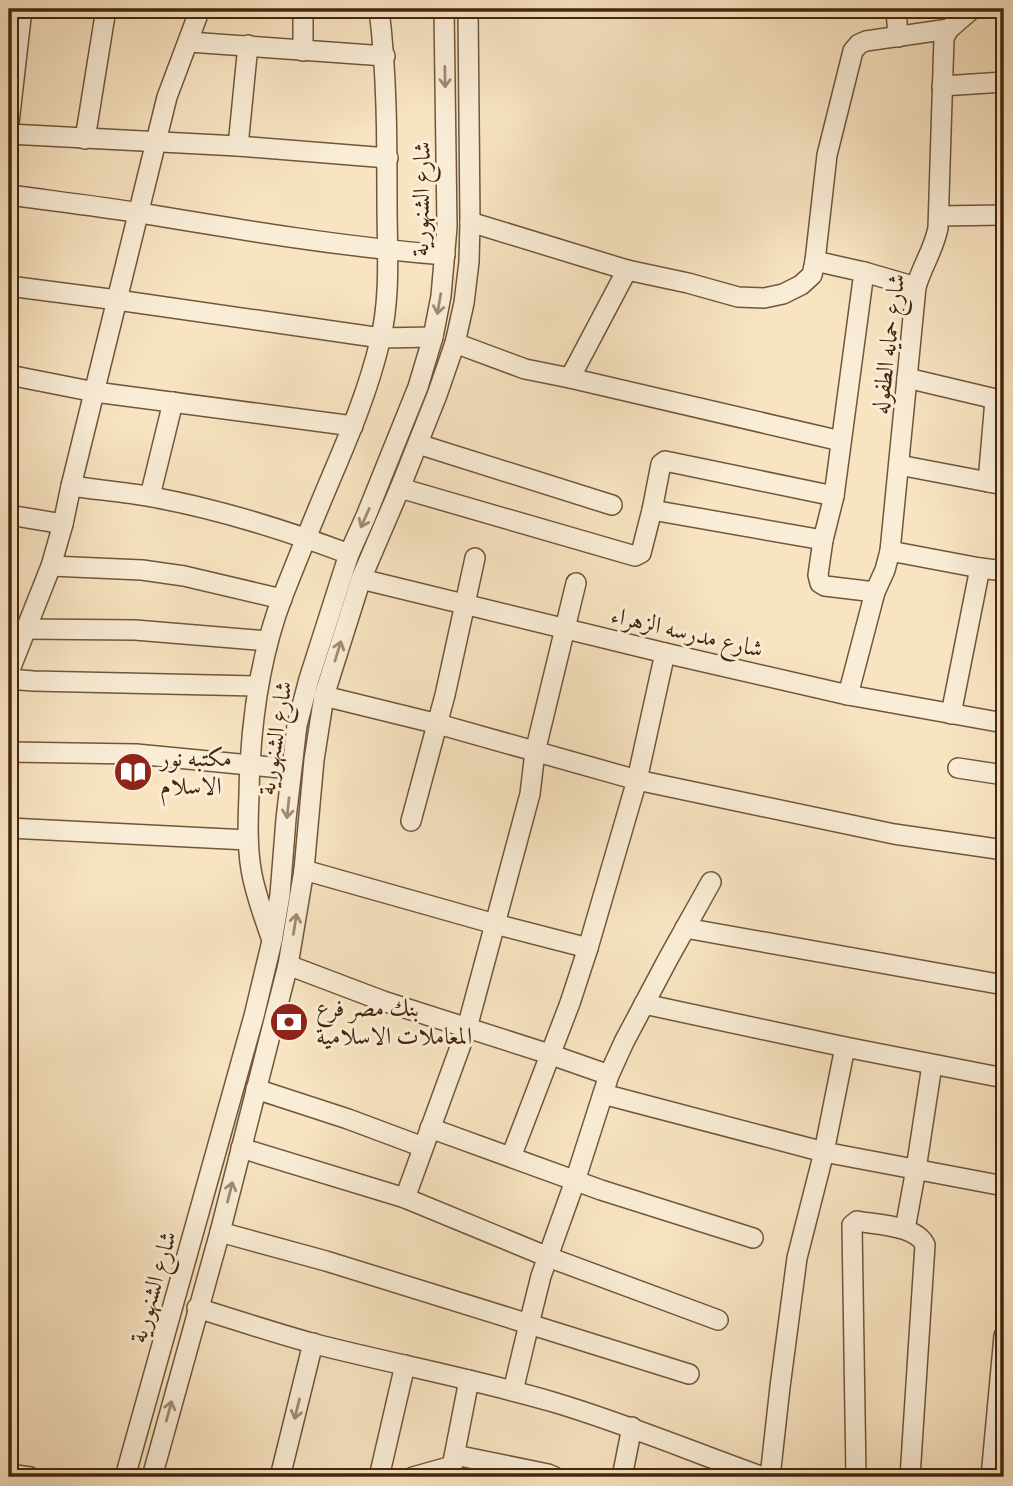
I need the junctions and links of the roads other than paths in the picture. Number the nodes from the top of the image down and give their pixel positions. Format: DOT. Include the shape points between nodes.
graph roads {
  1 [pos="22,9"];
  2 [pos="106,9"];
  3 [pos="200,9"];
  4 [pos="303,9"];
  5 [pos="379,9"];
  6 [pos="444,9"];
  7 [pos="468,9"];
  8 [pos="896,9"];
  9 [pos="972,9"];
  10 [pos="948,29"];
  11 [pos="898,37"];
  12 [pos="189,43"];
  13 [pos="248,45"];
  14 [pos="303,51"];
  15 [pos="384,56"];
  16 [pos="1004,82"];
  17 [pos="942,86"];
  18 [pos="9,124"];
  19 [pos="9,134"];
  20 [pos="85,139"];
  21 [pos="156,143"];
  22 [pos="238,146"];
  23 [pos="387,158"];
  24 [pos="9,195"];
  25 [pos="138,213"];
  26 [pos="1004,215"];
  27 [pos="939,216"];
  28 [pos="470,222"];
  29 [pos="388,251"];
  30 [pos="446,256"];
  31 [pos="815,261"];
  32 [pos="627,270"];
  33 [pos="864,272"];
  34 [pos="9,286"];
  35 [pos="916,287"];
  36 [pos="117,300"];
  37 [pos="433,337"];
  38 [pos="381,338"];
  39 [pos="455,343"];
  40 [pos="9,375"];
  41 [pos="570,378"];
  42 [pos="907,378"];
  43 [pos="96,391"];
  44 [pos="1000,400"];
  45 [pos="173,402"];
  46 [pos="353,426"];
  47 [pos="841,441"];
  48 [pos="418,444"];
  49 [pos="899,465"];
  50 [pos="996,484"];
  51 [pos="71,486"];
  52 [pos="400,488"];
  53 [pos="150,496"];
  54 [pos="834,496"];
  55 [pos="611,505"];
  56 [pos="652,510"];
  57 [pos="9,515"];
  58 [pos="63,524"];
  59 [pos="307,538"];
  60 [pos="823,540"];
  61 [pos="890,551"];
  62 [pos="349,554"];
  63 [pos="475,558"];
  64 [pos="51,566"];
  65 [pos="980,568"];
  66 [pos="1004,571"];
  67 [pos="361,579"];
  68 [pos="576,583"];
  69 [pos="875,592"];
  70 [pos="282,598"];
  71 [pos="465,603"];
  72 [pos="25,629"];
  73 [pos="565,629"];
  74 [pos="268,641"];
  75 [pos="665,653"];
  76 [pos="9,672"];
  77 [pos="9,679"];
  78 [pos="258,686"];
  79 [pos="848,695"];
  80 [pos="324,696"];
  81 [pos="951,713"];
  82 [pos="1004,723"];
  83 [pos="438,724"];
  84 [pos="9,752"];
  85 [pos="535,752"];
  86 [pos="249,766"];
  87 [pos="958,768"];
  88 [pos="292,769"];
  89 [pos="1004,775"];
  90 [pos="637,780"];
  91 [pos="411,821"];
  92 [pos="9,828"];
  93 [pos="248,840"];
  94 [pos="1004,850"];
  95 [pos="304,870"];
  96 [pos="710,882"];
  97 [pos="495,924"];
  98 [pos="685,928"];
  99 [pos="272,941"];
  100 [pos="588,948"];
  101 [pos="288,965"];
  102 [pos="1004,985"];
  103 [pos="644,1004"];
  104 [pos="467,1028"];
  105 [pos="845,1047"];
  106 [pos="549,1054"];
  107 [pos="932,1065"];
  108 [pos="1004,1078"];
  109 [pos="606,1085"];
  110 [pos="256,1089"];
  111 [pos="430,1128"];
  112 [pos="423,1147"];
  113 [pos="241,1148"];
  114 [pos="824,1152"];
  115 [pos="511,1157"];
  116 [pos="916,1169"];
  117 [pos="575,1181"];
  118 [pos="1004,1186"];
  119 [pos="405,1198"];
  120 [pos="905,1229"];
  121 [pos="220,1232"];
  122 [pos="753,1238"];
  123 [pos="548,1257"];
  124 [pos="197,1308"];
  125 [pos="718,1320"];
  126 [pos="529,1324"];
  127 [pos="1004,1336"];
  128 [pos="313,1343"];
  129 [pos="405,1365"];
  130 [pos="689,1374"];
  131 [pos="469,1380"];
  132 [pos="513,1391"];
  133 [pos="632,1427"];
  134 [pos="452,1466"];
  135 [pos="9,1474"];
  136 [pos="30,1477"];
  137 [pos="125,1477"];
  138 [pos="152,1477"];
  139 [pos="280,1477"];
  140 [pos="379,1477"];
  141 [pos="413,1477"];
  142 [pos="555,1477"];
  143 [pos="622,1477"];
  144 [pos="763,1477"];
  145 [pos="770,1477"];
  146 [pos="856,1477"];
  147 [pos="910,1477"];
  148 [pos="991,1477"];
  1 -- 18 [label="street"];
  2 -- 20 [label="street"];
  3 -- 12 [label="street"];
  4 -- 14 [label="street"];
  5 -- 15 [label="street"];
  6 -- 30 [label="street, شارع الشنهورية, one-way"];
  7 -- 28 [label="street, شارع الشنهورية"];
  8 -- 11 [label="street"];
  9 -- 10 [label="street"];
  10 -- 11 [label="street"];
  10 -- 17 [label="street, شارع حمايه الطفوله" via="943,38"];
  11 -- 31 [label="street" via="866,41 853,51 828,155"];
  12 -- 13 [label="street"];
  12 -- 21 [label="street" via="167,97"];
  13 -- 14 [label="street"];
  13 -- 22 [label="street"];
  14 -- 15 [label="street"];
  15 -- 23 [label="street"];
  16 -- 17 [label="street"];
  17 -- 27 [label="street, شارع حمايه الطفوله"];
  19 -- 20 [label="street"];
  20 -- 21 [label="street"];
  21 -- 22 [label="street"];
  21 -- 25 [label="street"];
  22 -- 23 [label="street"];
  23 -- 29 [label="street"];
  24 -- 25 [label="street"];
  25 -- 29 [label="street"];
  25 -- 36 [label="street"];
  26 -- 27 [label="street"];
  27 -- 35 [label="street, شارع حمايه الطفوله" via="936,239"];
  28 -- 32 [label="street"];
  28 -- 39 [label="street, شارع الشنهورية" via="464,303"];
  29 -- 30 [label="street"];
  29 -- 38 [label="street"];
  30 -- 37 [label="street, شارع الشنهورية, one-way"];
  31 -- 32 [label="street" via="811,275 801,285 764,298 737,297"];
  31 -- 33 [label="street"];
  32 -- 41 [label="street"];
  33 -- 35 [label="street"];
  33 -- 47 [label="street"];
  34 -- 36 [label="street"];
  35 -- 42 [label="street, شارع حمايه الطفوله"];
  36 -- 38 [label="street"];
  36 -- 43 [label="street"];
  37 -- 38 [label="street"];
  37 -- 62 [label="street, شارع الشنهورية, one-way" via="418,387"];
  38 -- 46 [label="street"];
  39 -- 41 [label="street" via="525,369"];
  39 -- 48 [label="street, شارع الشنهورية"];
  40 -- 43 [label="street"];
  41 -- 47 [label="street"];
  42 -- 44 [label="street"];
  42 -- 49 [label="street, شارع حمايه الطفوله"];
  43 -- 45 [label="street"];
  43 -- 51 [label="street"];
  44 -- 50 [label="street"];
  45 -- 46 [label="street"];
  45 -- 53 [label="street"];
  46 -- 59 [label="street"];
  47 -- 54 [label="street"];
  48 -- 52 [label="street, شارع الشنهورية"];
  48 -- 55 [label="street"];
  49 -- 50 [label="street"];
  49 -- 61 [label="street, شارع حمايه الطفوله"];
  51 -- 53 [label="street"];
  51 -- 58 [label="street"];
  52 -- 56 [label="street" via="635,556 640,553"];
  52 -- 67 [label="street, شارع الشنهورية"];
  53 -- 59 [label="street"];
  54 -- 56 [label="street" via="665,461"];
  54 -- 60 [label="street"];
  56 -- 60 [label="street"];
  57 -- 58 [label="street"];
  58 -- 64 [label="street"];
  59 -- 62 [label="street"];
  59 -- 70 [label="street"];
  60 -- 69 [label="street" via="820,583"];
  61 -- 65 [label="street"];
  61 -- 69 [label="street, شارع حمايه الطفوله"];
  62 -- 88 [label="street, شارع الشنهورية" via="309,679"];
  63 -- 71 [label="street"];
  64 -- 70 [label="street" via="142,570"];
  64 -- 72 [label="street"];
  65 -- 66 [label="street"];
  65 -- 81 [label="street"];
  67 -- 71 [label="street, شارع مدرسه الزهراء"];
  80 -- 67 [label="street, شارع الشنهورية, one-way"];
  68 -- 73 [label="street"];
  69 -- 79 [label="street, شارع حمايه الطفوله"];
  70 -- 74 [label="street"];
  71 -- 73 [label="street, شارع مدرسه الزهراء"];
  71 -- 83 [label="street"];
  72 -- 74 [label="street" via="135,630"];
  72 -- 76 [label="street"];
  73 -- 75 [label="street, شارع مدرسه الزهراء"];
  73 -- 85 [label="street"];
  74 -- 78 [label="street"];
  75 -- 79 [label="street, شارع مدرسه الزهراء"];
  75 -- 90 [label="street"];
  77 -- 78 [label="street"];
  78 -- 86 [label="street"];
  79 -- 81 [label="street, شارع مدرسه الزهراء"];
  80 -- 83 [label="street"];
  80 -- 95 [label="street, شارع الشنهورية"];
  81 -- 82 [label="street, شارع مدرسه الزهراء"];
  83 -- 85 [label="street"];
  83 -- 91 [label="street"];
  84 -- 86 [label="street" via="136,754"];
  85 -- 90 [label="street"];
  85 -- 97 [label="street" via="530,794"];
  86 -- 88 [label="street"];
  86 -- 93 [label="street"];
  87 -- 89 [label="street"];
  88 -- 99 [label="street, شارع الشنهورية, one-way"];
  90 -- 94 [label="street" via="894,834"];
  90 -- 100 [label="street"];
  92 -- 93 [label="street"];
  93 -- 99 [label="street" via="257,897"];
  95 -- 97 [label="street"];
  101 -- 95 [label="street, شارع الشنهورية, one-way"];
  96 -- 98 [label="street"];
  97 -- 100 [label="street"];
  97 -- 104 [label="street"];
  98 -- 102 [label="street"];
  98 -- 103 [label="street"];
  99 -- 137 [label="street, شارع الشنهورية"];
  100 -- 106 [label="street"];
  101 -- 104 [label="street"];
  101 -- 110 [label="street, شارع الشنهورية"];
  103 -- 105 [label="street"];
  103 -- 109 [label="street"];
  104 -- 106 [label="street"];
  104 -- 111 [label="street"];
  105 -- 107 [label="street"];
  105 -- 114 [label="street"];
  106 -- 109 [label="street"];
  106 -- 115 [label="street"];
  107 -- 108 [label="street"];
  107 -- 116 [label="street"];
  109 -- 114 [label="street"];
  109 -- 117 [label="street"];
  110 -- 112 [label="street"];
  110 -- 113 [label="street, شارع الشنهورية"];
  111 -- 112 [label="street"];
  111 -- 115 [label="street"];
  112 -- 119 [label="street"];
  113 -- 119 [label="street"];
  121 -- 113 [label="street, شارع الشنهورية, one-way"];
  114 -- 116 [label="street"];
  114 -- 145 [label="street" via="797,1258"];
  115 -- 117 [label="street"];
  116 -- 118 [label="street"];
  116 -- 120 [label="street"];
  117 -- 122 [label="street"];
  117 -- 123 [label="street"];
  119 -- 123 [label="street"];
  120 -- 146 [label="street" via="857,1221 852,1225"];
  120 -- 147 [label="street" via="916,1233 925,1245"];
  121 -- 124 [label="street, شارع الشنهورية"];
  121 -- 126 [label="street"];
  123 -- 125 [label="street"];
  123 -- 126 [label="street"];
  124 -- 128 [label="street"];
  138 -- 124 [label="street, شارع الشنهورية, one-way"];
  126 -- 130 [label="street"];
  126 -- 132 [label="street"];
  127 -- 148 [label="street"];
  128 -- 129 [label="street"];
  128 -- 139 [label="street, one-way"];
  129 -- 131 [label="street"];
  129 -- 140 [label="street"];
  131 -- 132 [label="street"];
  131 -- 134 [label="street"];
  132 -- 133 [label="street"];
  133 -- 143 [label="street"];
  133 -- 144 [label="street"];
  134 -- 141 [label="street"];
  134 -- 142 [label="street"];
  135 -- 136 [label="street"];
}
